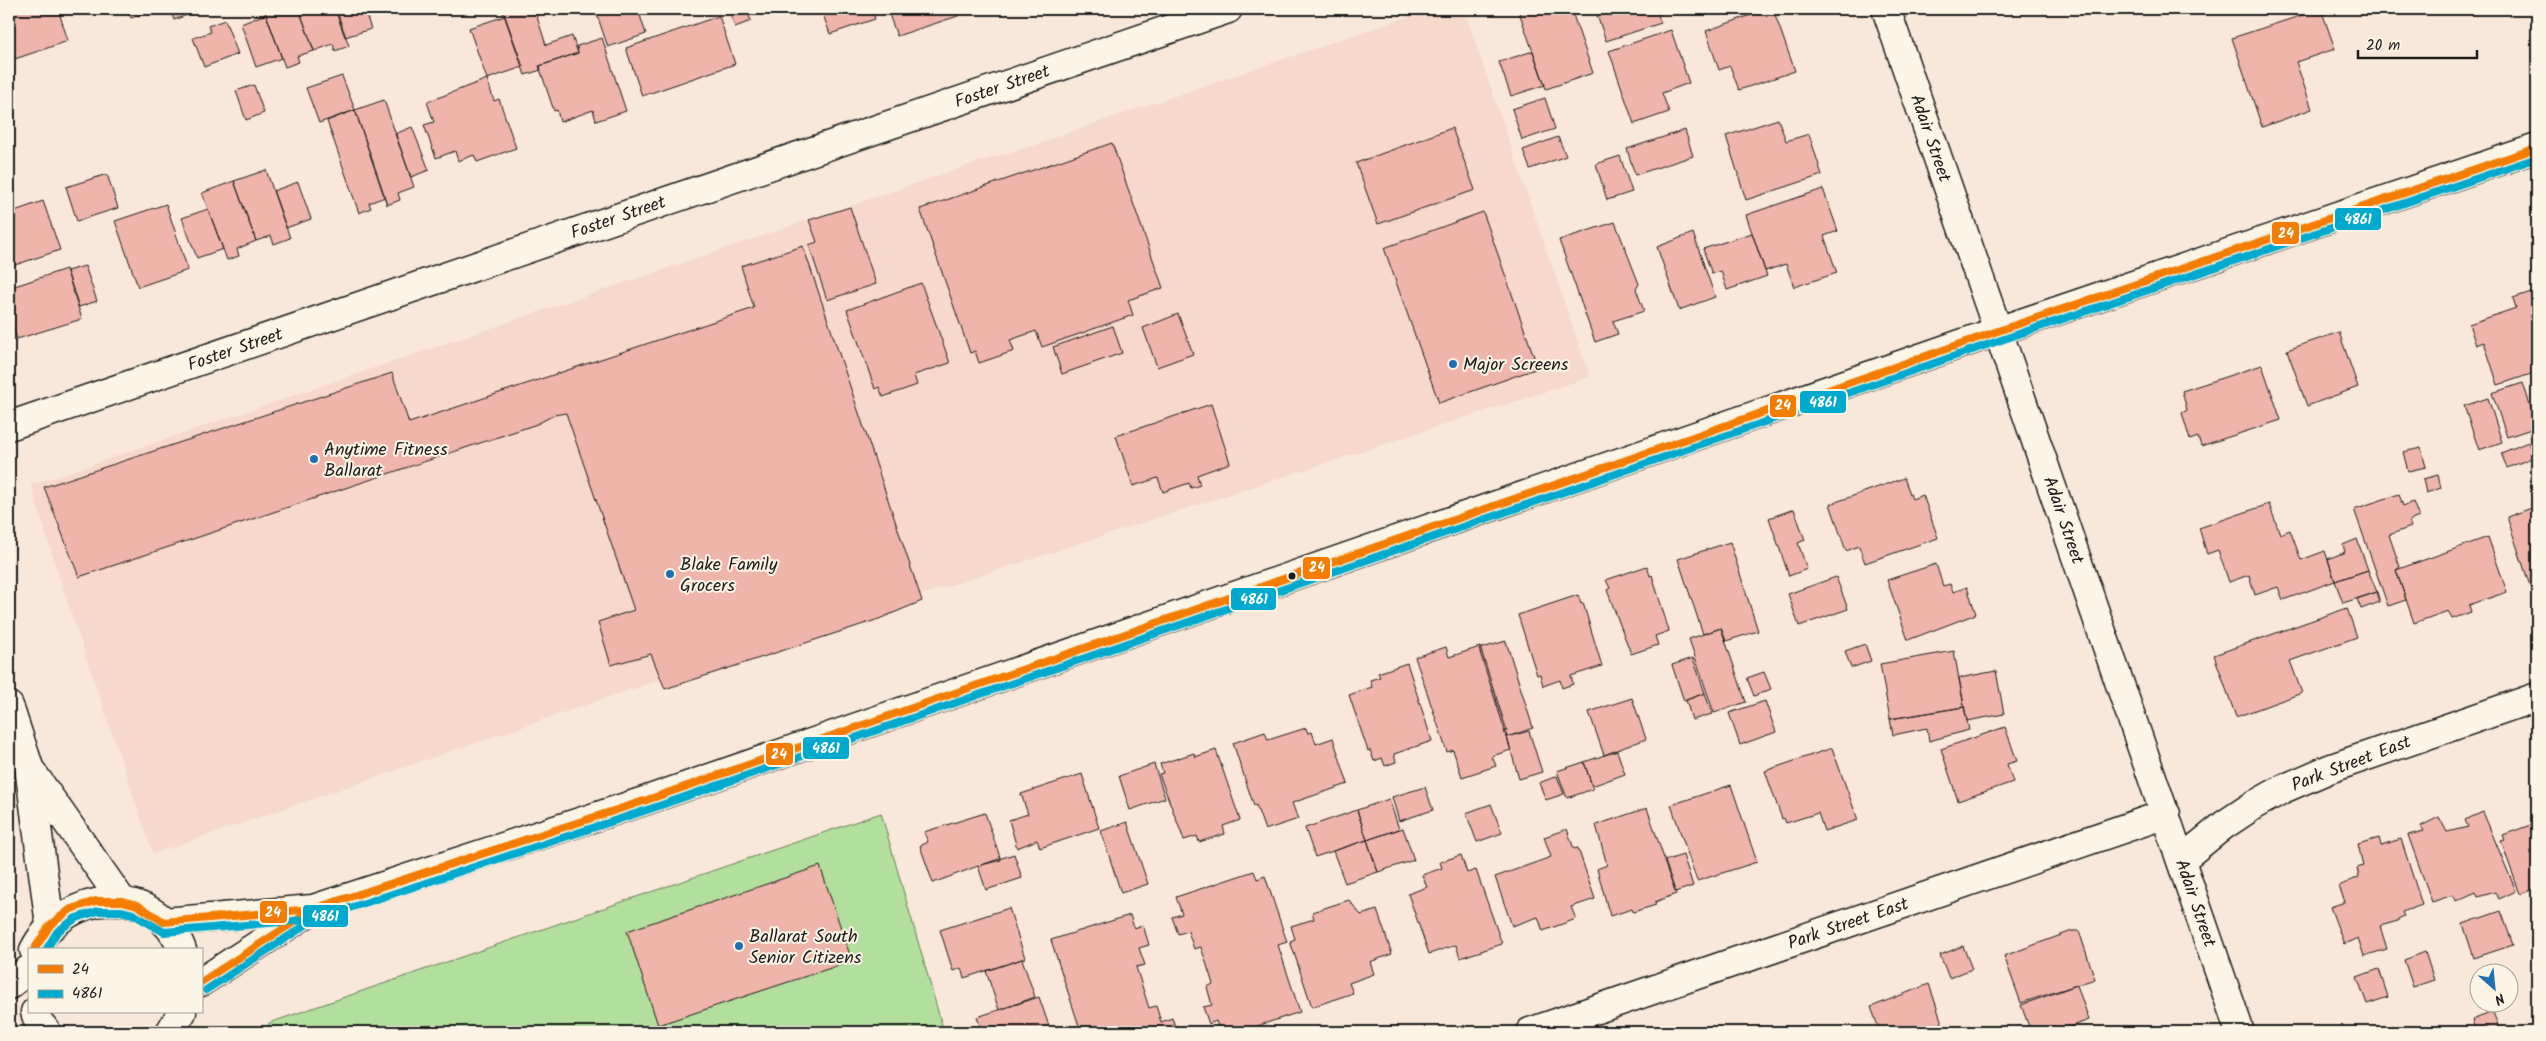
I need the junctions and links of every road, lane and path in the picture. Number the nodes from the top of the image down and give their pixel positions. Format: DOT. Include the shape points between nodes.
graph roads {
  1 [pos="1228,9"];
  2 [pos="1886,9"];
  3 [pos="2537,148"];
  4 [pos="1998,331"];
  5 [pos="9,426"];
  6 [pos="2537,697"];
  7 [pos="9,706"];
  8 [pos="29,767"];
  9 [pos="2166,814"];
  10 [pos="2181,860"];
  11 [pos="122,901"];
  12 [pos="313,909"];
  13 [pos="164,922"];
  14 [pos="50,924"];
  15 [pos="35,948"];
  16 [pos="181,948"];
  17 [pos="28,969"];
  18 [pos="202,981"];
  19 [pos="9,985"];
  20 [pos="36,1014"];
  21 [pos="181,1014"];
  22 [pos="48,1032"];
  23 [pos="170,1032"];
  24 [pos="1530,1032"];
  25 [pos="2240,1032"];
  1 -- 5 [label="street, Foster Street"];
  2 -- 4 [label="street, Adair Street"];
  3 -- 4 [label="street"];
  4 -- 9 [label="street, Adair Street"];
  4 -- 12 [label="street" via="708,779"];
  6 -- 10 [label="street, Park Street East" via="2329,769 2283,789 2224,825"];
  7 -- 8 [label="street"];
  8 -- 11 [label="street"];
  8 -- 14 [label="street"];
  9 -- 10 [label="street, Adair Street"];
  9 -- 24 [label="street, Park Street East"];
  10 -- 25 [label="street, Adair Street"];
  11 -- 13 [label="street"];
  11 -- 14 [label="street" via="96,901 72,909"];
  12 -- 13 [label="street"];
  12 -- 18 [label="street"];
  13 -- 16 [label="street"];
  14 -- 15 [label="street"];
  17 -- 19 [label="street"];
  20 -- 22 [label="street"];
  21 -- 23 [label="street"];
}
